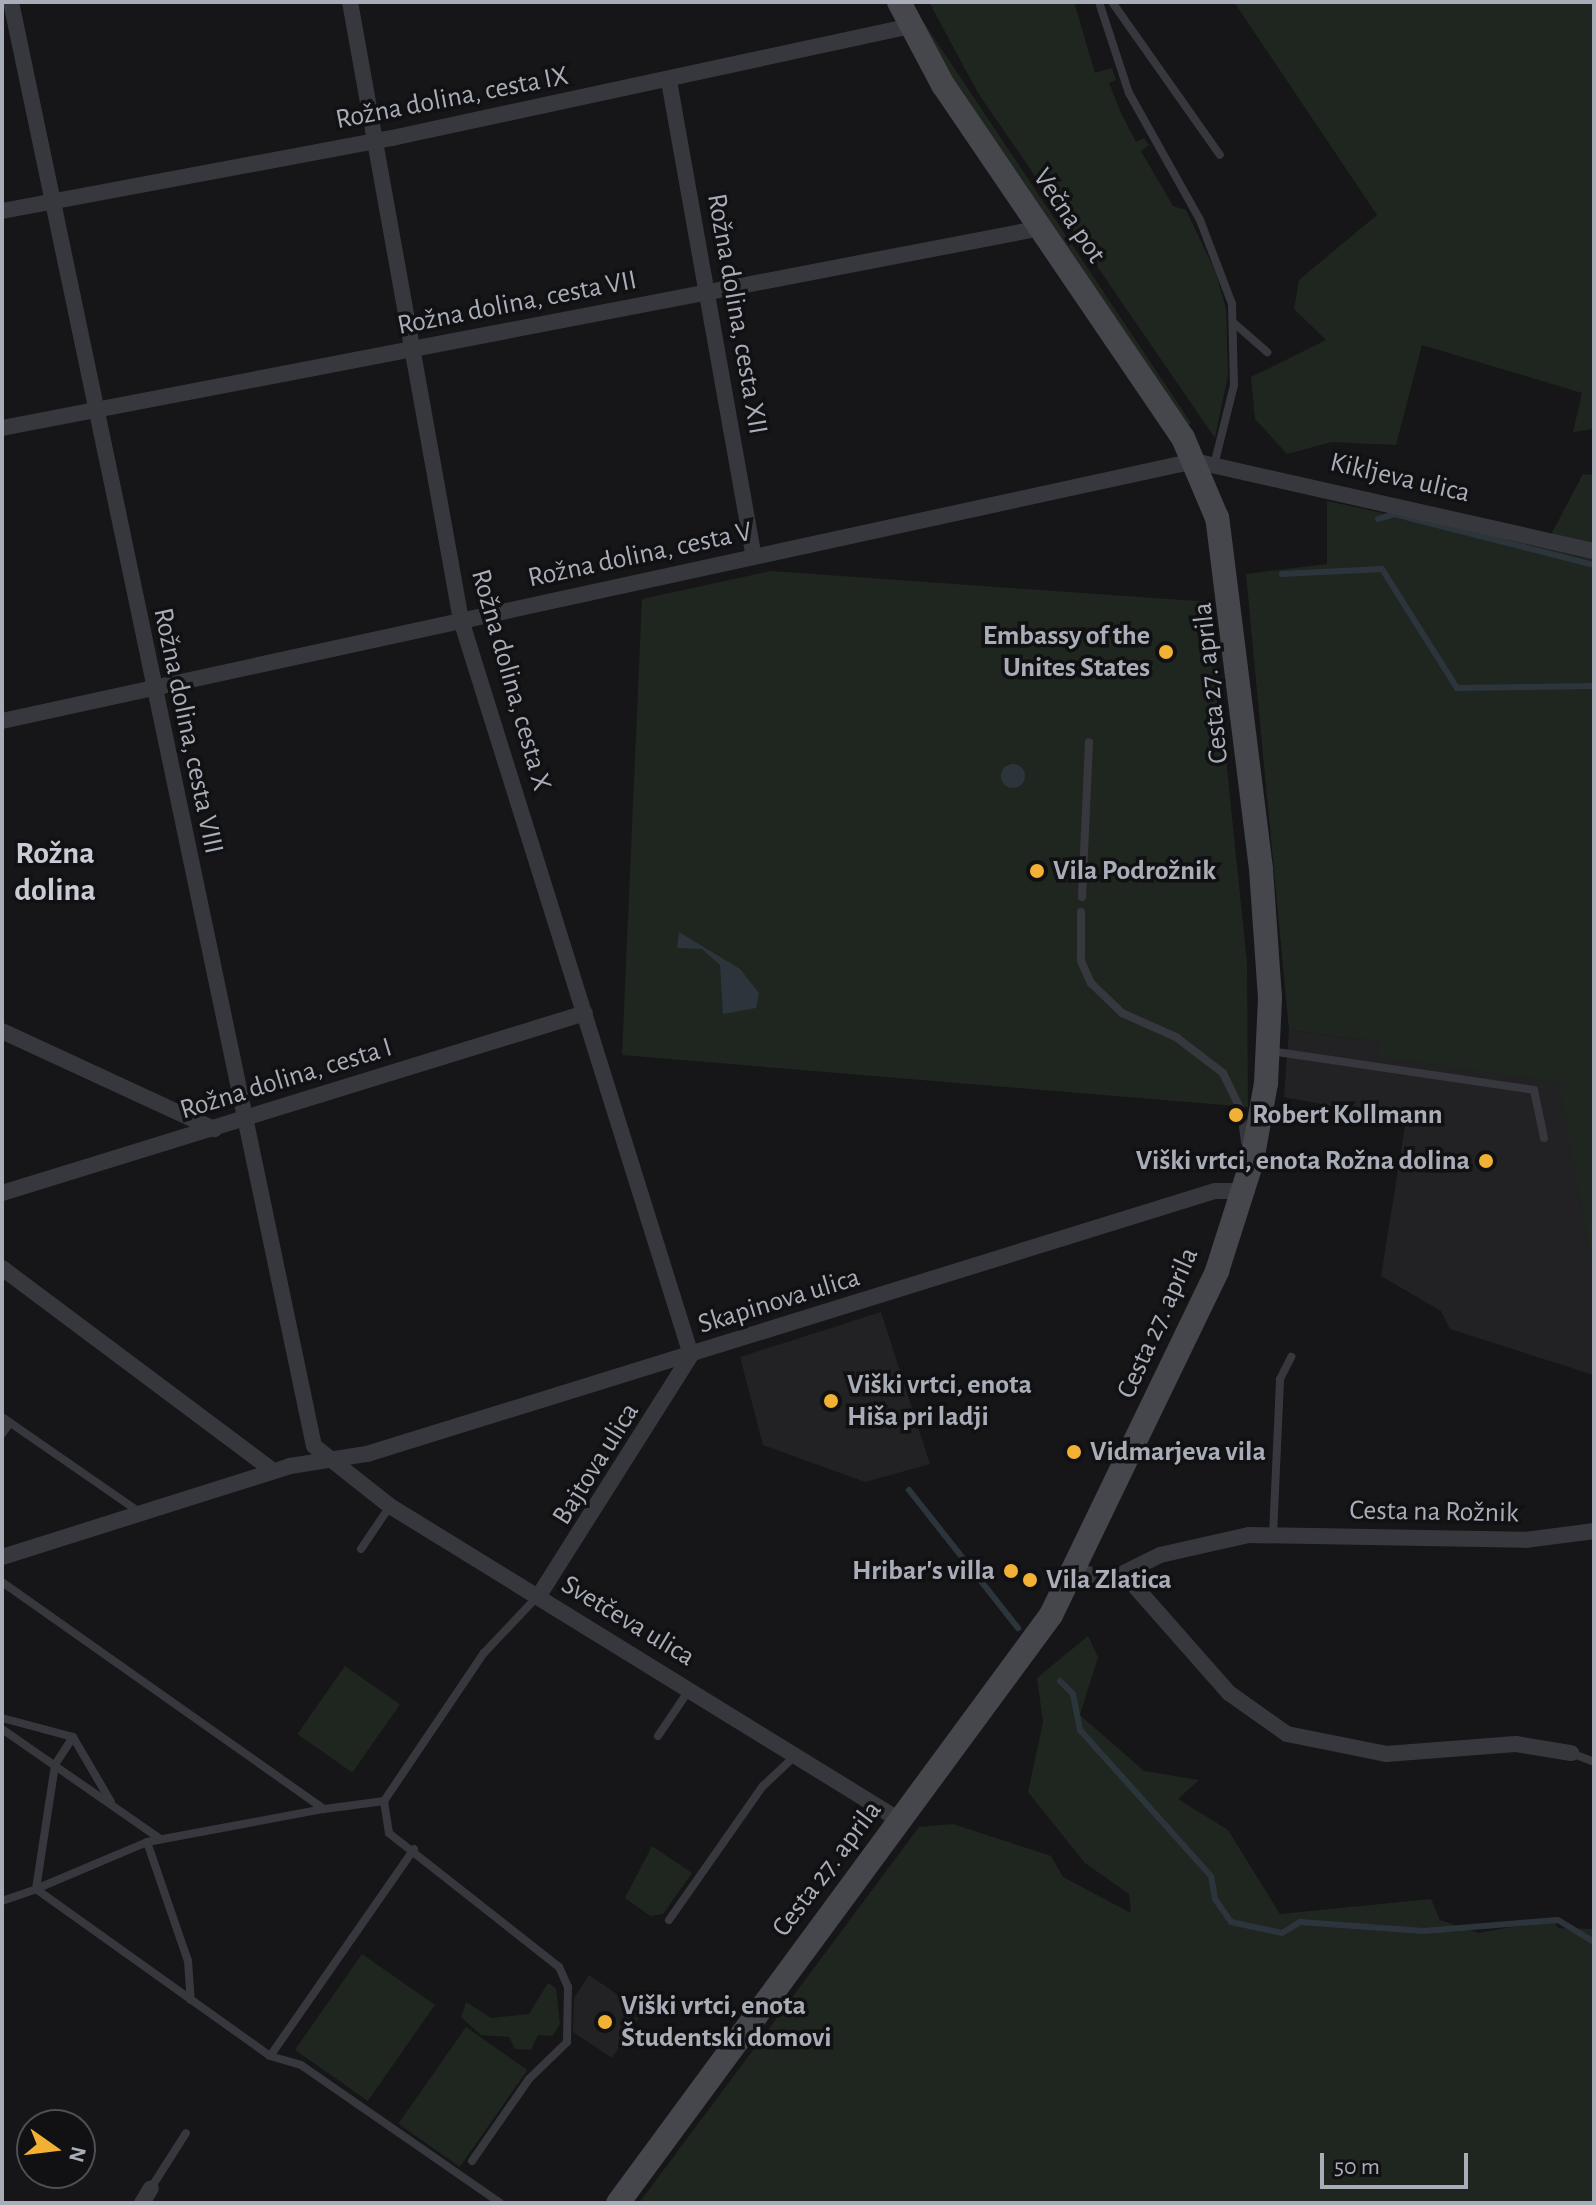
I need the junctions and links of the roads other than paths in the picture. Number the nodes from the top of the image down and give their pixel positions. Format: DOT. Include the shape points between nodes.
graph roads {
  1 [pos="11,2"];
  2 [pos="350,2"];
  3 [pos="899,2"];
  4 [pos="1099,2"];
  5 [pos="1112,2"];
  6 [pos="911,26"];
  7 [pos="669,81"];
  8 [pos="374,141"];
  9 [pos="1220,155"];
  10 [pos="51,202"];
  11 [pos="2,211"];
  12 [pos="1042,228"];
  13 [pos="706,294"];
  14 [pos="1235,324"];
  15 [pos="412,349"];
  16 [pos="1267,352"];
  17 [pos="95,410"];
  18 [pos="2,428"];
  19 [pos="1205,461"];
  20 [pos="1594,551"];
  21 [pos="754,556"];
  22 [pos="461,620"];
  23 [pos="151,687"];
  24 [pos="2,721"];
  25 [pos="1089,742"];
  26 [pos="1082,897"];
  27 [pos="1081,912"];
  28 [pos="585,1013"];
  29 [pos="2,1031"];
  30 [pos="1269,1051"];
  31 [pos="245,1122"];
  32 [pos="214,1129"];
  33 [pos="1544,1138"];
  34 [pos="1244,1191"];
  35 [pos="2,1193"];
  36 [pos="2,1268"];
  37 [pos="691,1355"];
  38 [pos="1291,1357"];
  39 [pos="6,1420"];
  40 [pos="2,1434"];
  41 [pos="330,1464"];
  42 [pos="273,1471"];
  43 [pos="390,1506"];
  44 [pos="140,1512"];
  45 [pos="1594,1531"];
  46 [pos="1273,1535"];
  47 [pos="361,1549"];
  48 [pos="2,1557"];
  49 [pos="1074,1571"];
  50 [pos="1124,1574"];
  51 [pos="2,1582"];
  52 [pos="538,1597"];
  53 [pos="689,1689"];
  54 [pos="2,1718"];
  55 [pos="2,1729"];
  56 [pos="658,1736"];
  57 [pos="73,1737"];
  58 [pos="1571,1753"];
  59 [pos="797,1754"];
  60 [pos="1594,1762"];
  61 [pos="55,1765"];
  62 [pos="384,1801"];
  63 [pos="114,1806"];
  64 [pos="324,1809"];
  65 [pos="901,1821"];
  66 [pos="160,1839"];
  67 [pos="147,1842"];
  68 [pos="414,1849"];
  69 [pos="36,1889"];
  70 [pos="2,1901"];
  71 [pos="669,1920"];
  72 [pos="191,2000"];
  73 [pos="270,2056"];
  74 [pos="186,2133"];
  75 [pos="466,2169"];
  76 [pos="151,2188"];
  77 [pos="142,2203"];
  78 [pos="500,2203"];
  79 [pos="618,2203"];
  1 -- 10 [label="street, Rožna dolina, cesta VIII"];
  2 -- 8 [label="street, Rožna dolina, cesta X"];
  3 -- 6 [label="main road, Večna pot"];
  4 -- 14 [label="lane" via="1129,93 1213,250"];
  5 -- 9 [label="lane"];
  6 -- 7 [label="street, Rožna dolina, cesta IX"];
  6 -- 12 [label="main road, Večna pot"];
  7 -- 8 [label="street, Rožna dolina, cesta IX"];
  7 -- 13 [label="street, Rožna dolina, cesta XII"];
  8 -- 10 [label="street, Rožna dolina, cesta IX"];
  8 -- 15 [label="street, Rožna dolina, cesta X"];
  10 -- 11 [label="street, Rožna dolina, cesta IX"];
  10 -- 17 [label="street, Rožna dolina, cesta VIII"];
  12 -- 13 [label="street, Rožna dolina, cesta VII"];
  12 -- 19 [label="main road, Večna pot"];
  13 -- 15 [label="street, Rožna dolina, cesta VII"];
  13 -- 21 [label="street, Rožna dolina, cesta XII"];
  14 -- 16 [label="lane"];
  14 -- 19 [label="lane" via="1234,385"];
  15 -- 17 [label="street, Rožna dolina, cesta VII"];
  15 -- 22 [label="street, Rožna dolina, cesta X"];
  17 -- 18 [label="street, Rožna dolina, cesta VII"];
  17 -- 23 [label="street, Rožna dolina, cesta VIII"];
  19 -- 20 [label="street, Kikljeva ulica"];
  19 -- 21 [label="street, Rožna dolina, cesta V"];
  19 -- 30 [label="main road, Cesta 27. aprila" via="1234,617 1266,924"];
  21 -- 22 [label="street, Rožna dolina, cesta V"];
  22 -- 23 [label="street, Rožna dolina, cesta V"];
  22 -- 28 [label="street, Rožna dolina, cesta X"];
  23 -- 24 [label="street, Rožna dolina, cesta V"];
  23 -- 31 [label="street, Rožna dolina, cesta VIII"];
  25 -- 26 [label="lane"];
  27 -- 34 [label="lane" via="1081,961 1097,991 1122,1013 1197,1050 1232,1087 1245,1133"];
  28 -- 31 [label="street, Rožna dolina, cesta I"];
  28 -- 37 [label="street, Rožna dolina, cesta X"];
  29 -- 32 [label="street"];
  30 -- 33 [label="lane" via="1534,1090"];
  30 -- 34 [label="main road, Cesta 27. aprila"];
  31 -- 32 [label="street, Rožna dolina, cesta I"];
  31 -- 41 [label="street, Rožna dolina, cesta VIII" via="314,1446"];
  32 -- 35 [label="street, Rožna dolina, cesta I"];
  34 -- 37 [label="street, Skapinova ulica" via="1215,1191"];
  34 -- 49 [label="main road, Cesta 27. aprila" via="1190,1333"];
  36 -- 42 [label="street"];
  37 -- 41 [label="street, Skapinova ulica"];
  37 -- 52 [label="street, Bajtova ulica"];
  38 -- 46 [label="lane" via="1280,1379"];
  39 -- 40 [label="lane"];
  39 -- 44 [label="lane"];
  41 -- 42 [label="street, Skapinova ulica"];
  41 -- 43 [label="street, Svetčeva ulica"];
  42 -- 44 [label="street, Skapinova ulica"];
  43 -- 47 [label="lane"];
  43 -- 52 [label="street, Svetčeva ulica"];
  44 -- 48 [label="street, Skapinova ulica"];
  45 -- 46 [label="street, Cesta na Rožnik" via="1511,1540"];
  46 -- 50 [label="street, Cesta na Rožnik" via="1191,1545"];
  49 -- 50 [label="street, Cesta na Rožnik" via="1098,1581"];
  49 -- 65 [label="main road, Cesta 27. aprila" via="1022,1659"];
  50 -- 58 [label="street" via="1229,1693 1287,1734 1386,1754 1516,1744"];
  51 -- 64 [label="lane"];
  52 -- 53 [label="street, Svetčeva ulica"];
  52 -- 62 [label="lane" via="484,1653"];
  53 -- 56 [label="lane"];
  53 -- 59 [label="street, Svetčeva ulica"];
  54 -- 57 [label="lane"];
  55 -- 61 [label="lane"];
  57 -- 61 [label="lane"];
  57 -- 63 [label="lane"];
  58 -- 60 [label="lane"];
  59 -- 65 [label="street, Svetčeva ulica"];
  59 -- 71 [label="lane" via="763,1786"];
  61 -- 63 [label="lane"];
  61 -- 69 [label="lane"];
  62 -- 64 [label="lane"];
  62 -- 68 [label="lane" via="384,1826"];
  63 -- 66 [label="lane"];
  64 -- 66 [label="lane"];
  65 -- 79 [label="main road, Cesta 27. aprila"];
  66 -- 67 [label="lane"];
  67 -- 69 [label="lane"];
  67 -- 72 [label="lane" via="188,1961"];
  68 -- 73 [label="lane"];
  68 -- 75 [label="lane" via="491,1920 559,1967 568,1987 567,2042 529,2079"];
  69 -- 70 [label="lane"];
  69 -- 72 [label="lane"];
  72 -- 73 [label="lane"];
  73 -- 75 [label="lane" via="301,2065"];
  74 -- 76 [label="lane"];
  75 -- 78 [label="lane"];
  76 -- 77 [label="street"];
}
